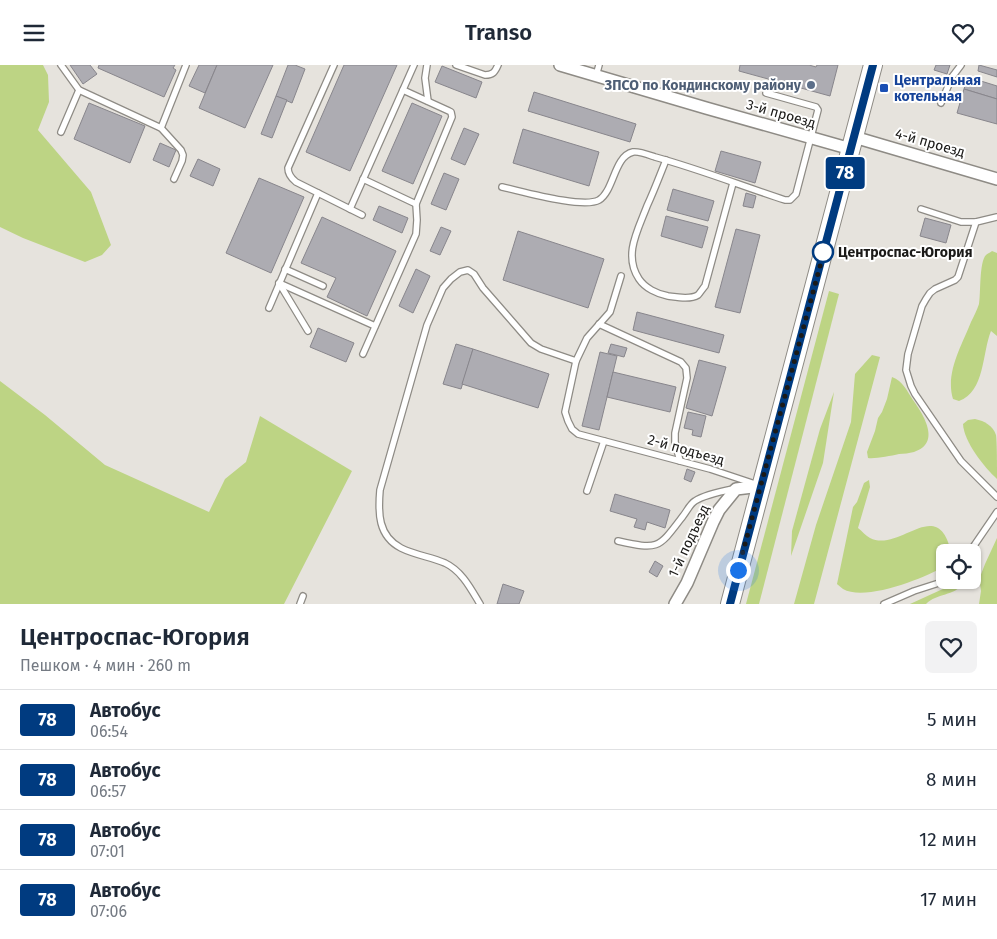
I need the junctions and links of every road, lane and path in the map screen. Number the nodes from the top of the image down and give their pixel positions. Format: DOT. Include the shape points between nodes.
graph roads {
  1 [pos="61,65"];
  2 [pos="186,65"];
  3 [pos="334,65"];
  4 [pos="414,65"];
  5 [pos="427,65"];
  6 [pos="456,65"];
  7 [pos="498,65"];
  8 [pos="560,65"];
  9 [pos="873,65"];
  10 [pos="961,65"];
  11 [pos="598,71"];
  12 [pos="79,90"];
  13 [pos="403,90"];
  14 [pos="766,93"];
  15 [pos="428,101"];
  16 [pos="940,103"];
  17 [pos="161,128"];
  18 [pos="61,133"];
  19 [pos="810,137"];
  20 [pos="852,143"];
  21 [pos="666,160"];
  22 [pos="174,179"];
  23 [pos="363,179"];
  24 [pos="997,179"];
  25 [pos="733,183"];
  26 [pos="502,187"];
  27 [pos="318,193"];
  28 [pos="416,203"];
  29 [pos="350,209"];
  30 [pos="921,209"];
  31 [pos="362,215"];
  32 [pos="997,217"];
  33 [pos="976,222"];
  34 [pos="285,269"];
  35 [pos="621,276"];
  36 [pos="279,283"];
  37 [pos="323,286"];
  38 [pos="269,308"];
  39 [pos="599,324"];
  40 [pos="375,326"];
  41 [pos="308,331"];
  42 [pos="363,354"];
  43 [pos="576,361"];
  44 [pos="604,441"];
  45 [pos="680,461"];
  46 [pos="761,486"];
  47 [pos="736,489"];
  48 [pos="587,491"];
  49 [pos="997,497"];
  50 [pos="997,512"];
  51 [pos="618,541"];
  52 [pos="975,544"];
  53 [pos="936,584"];
  54 [pos="303,596"];
  55 [pos="300,604"];
  56 [pos="480,604"];
  57 [pos="675,604"];
  58 [pos="730,604"];
  59 [pos="884,604"];
  1 -- 12 [label="lane"];
  2 -- 17 [label="lane"];
  3 -- 27 [label="lane" via="288,168 296,182"];
  4 -- 13 [label="lane"];
  5 -- 15 [label="lane"];
  6 -- 7 [label="lane" via="490,75"];
  8 -- 11 [label="street, 3-й проезд"];
  9 -- 20 [label="main road"];
  10 -- 16 [label="lane"];
  11 -- 19 [label="street, 3-й проезд"];
  12 -- 17 [label="lane"];
  12 -- 18 [label="lane"];
  13 -- 15 [label="lane"];
  13 -- 23 [label="lane"];
  14 -- 19 [label="lane" via="816,107 818,110"];
  15 -- 28 [label="lane" via="451,112 452,117"];
  17 -- 22 [label="lane" via="183,155"];
  19 -- 20 [label="street, 3-й проезд"];
  19 -- 25 [label="lane" via="796,194 790,199"];
  20 -- 24 [label="street, 4-й проезд"];
  20 -- 46 [label="main road"];
  21 -- 25 [label="lane"];
  21 -- 25 [label="lane" via="634,238 632,252 635,273 642,284 664,295 684,298 697,295 705,286"];
  21 -- 26 [label="lane" via="635,151 626,155 599,200 587,203"];
  23 -- 28 [label="lane"];
  23 -- 29 [label="lane"];
  27 -- 29 [label="lane"];
  27 -- 34 [label="lane"];
  28 -- 40 [label="lane" via="416,234"];
  29 -- 31 [label="lane"];
  30 -- 33 [label="lane" via="961,222"];
  32 -- 33 [label="lane"];
  33 -- 49 [label="lane" via="958,277 930,293 922,307 906,370 915,394 961,461"];
  34 -- 36 [label="lane"];
  34 -- 37 [label="lane"];
  35 -- 39 [label="lane, 2-й подъезд" via="610,312"];
  36 -- 38 [label="lane"];
  36 -- 40 [label="lane"];
  36 -- 41 [label="lane"];
  39 -- 43 [label="lane, 2-й подъезд" via="587,338"];
  39 -- 45 [label="lane" via="681,362 686,368 687,378 675,433"];
  40 -- 42 [label="lane"];
  43 -- 44 [label="lane, 2-й подъезд" via="565,412 568,421 578,434"];
  43 -- 56 [label="lane" via="532,343 468,271 460,272 444,288 427,325 380,490 378,509 381,526 389,540 401,548 446,563 455,570"];
  44 -- 45 [label="lane, 2-й подъезд"];
  44 -- 48 [label="lane"];
  45 -- 46 [label="lane, 2-й подъезд"];
  46 -- 47 [label="street"];
  46 -- 58 [label="main road"];
  47 -- 51 [label="lane" via="694,502 660,543 644,546"];
  47 -- 57 [label="street, 1-й подъезд" via="719,510"];
  50 -- 52 [label="lane"];
  53 -- 59 [label="lane"];
  54 -- 55 [label="lane"];
}
